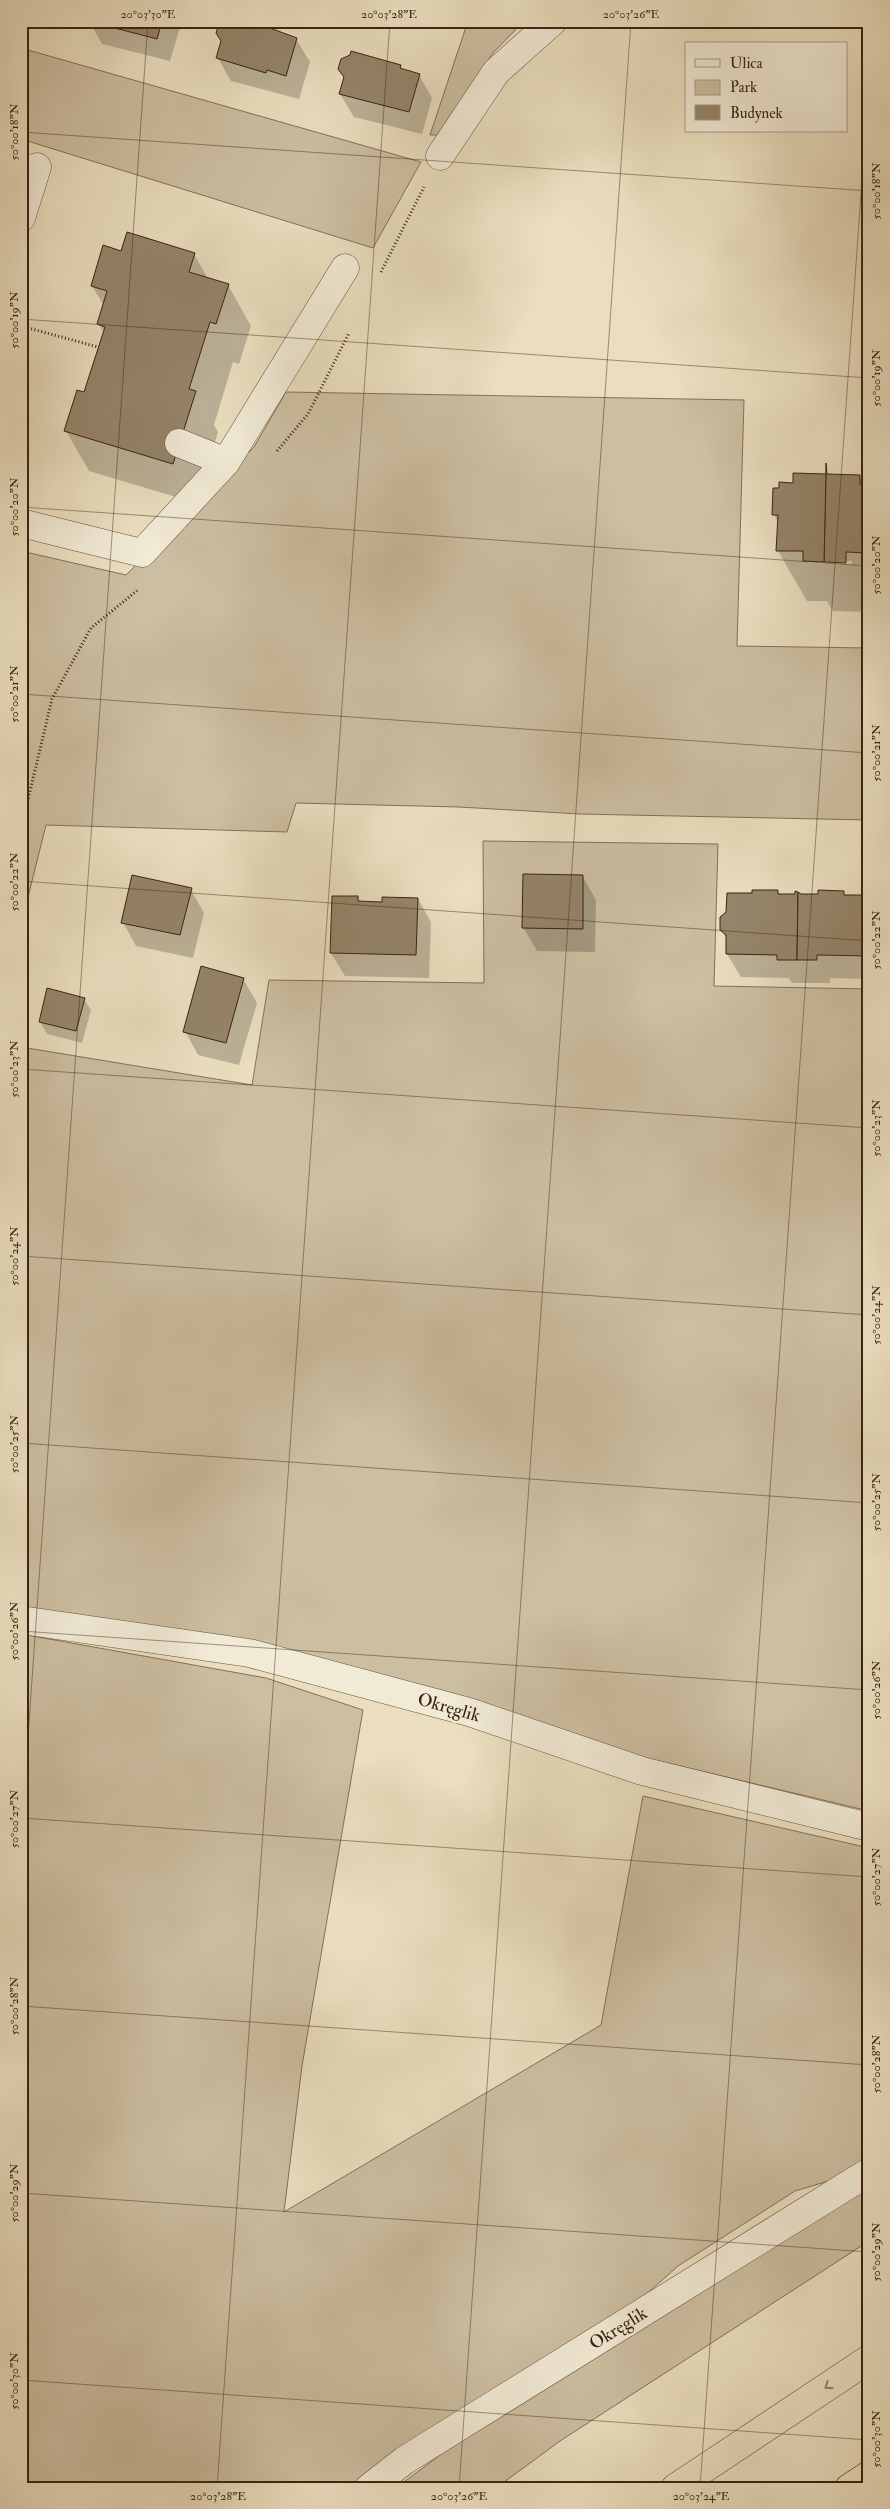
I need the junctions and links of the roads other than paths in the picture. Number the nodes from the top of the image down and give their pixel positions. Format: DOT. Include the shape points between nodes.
graph roads {
  1 [pos="553,21"];
  2 [pos="440,156"];
  3 [pos="37,167"];
  4 [pos="21,218"];
  5 [pos="345,268"];
  6 [pos="179,443"];
  7 [pos="226,462"];
  8 [pos="21,523"];
  9 [pos="21,1620"];
  10 [pos="869,1827"];
  11 [pos="869,2172"];
  12 [pos="869,2359"];
  13 [pos="869,2475"];
  14 [pos="369,2488"];
  15 [pos="675,2488"];
  16 [pos="849,2488"];
  1 -- 2 [label="street" via="496,72"];
  3 -- 4 [label="street"];
  5 -- 7 [label="street"];
  6 -- 7 [label="street"];
  7 -- 8 [label="street" via="142,553"];
  9 -- 10 [label="street, Okręglik" via="248,1653 469,1712 642,1771"];
  11 -- 14 [label="street, Okręglik" via="405,2460"];
  12 -- 15 [label="highway, one-way"];
  13 -- 16 [label="highway"];
}
